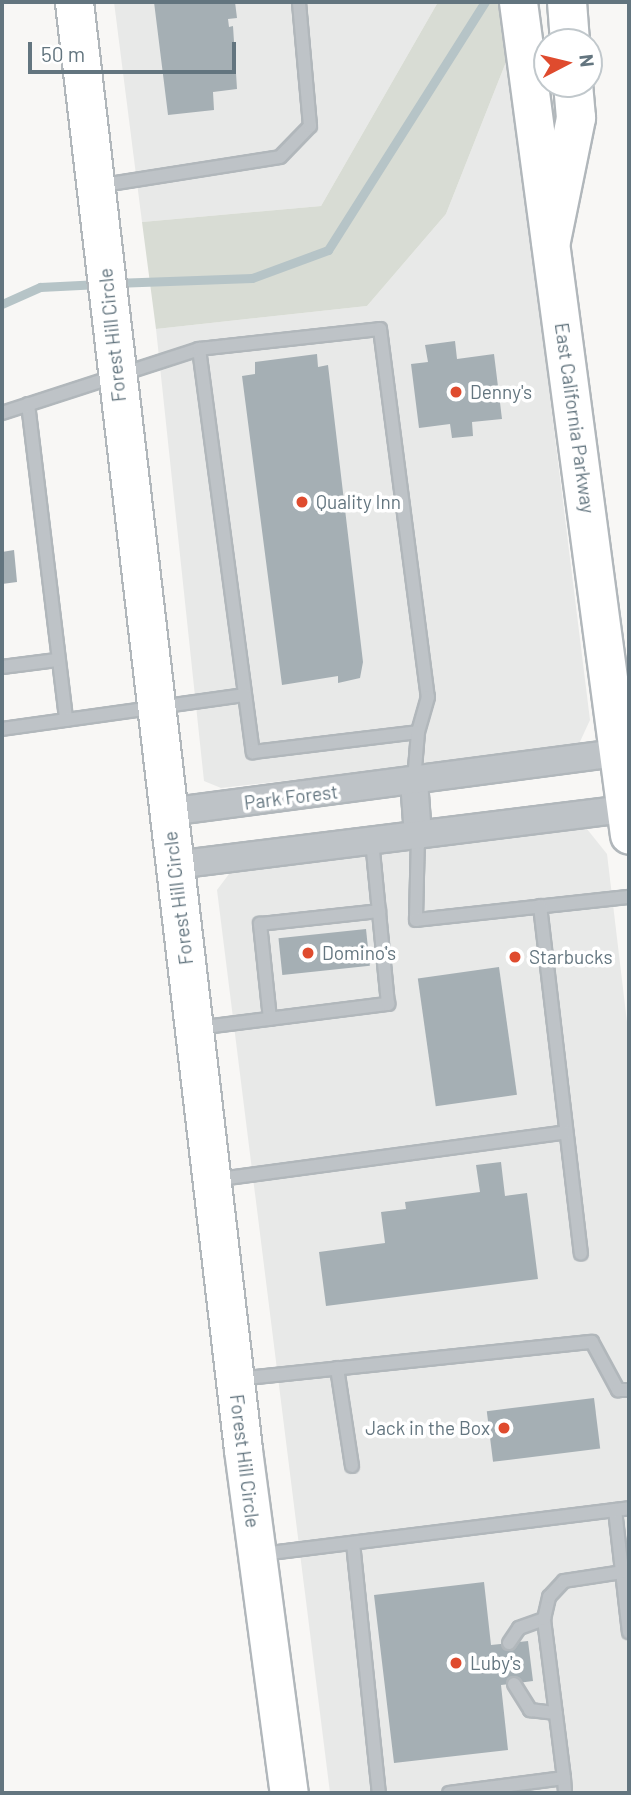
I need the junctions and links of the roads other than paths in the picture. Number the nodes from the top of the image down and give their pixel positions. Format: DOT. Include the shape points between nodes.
graph roads {
  1 [pos="74,2"];
  2 [pos="299,2"];
  3 [pos="518,2"];
  4 [pos="567,2"];
  5 [pos="569,28"];
  6 [pos="574,98"];
  7 [pos="95,186"];
  8 [pos="551,241"];
  9 [pos="199,349"];
  10 [pos="116,372"];
  11 [pos="28,404"];
  12 [pos="2,413"];
  13 [pos="57,660"];
  14 [pos="2,667"];
  15 [pos="245,695"];
  16 [pos="156,707"];
  17 [pos="66,720"];
  18 [pos="2,729"];
  19 [pos="418,732"];
  20 [pos="619,753"];
  21 [pos="414,781"];
  22 [pos="168,812"];
  23 [pos="628,822"];
  24 [pos="418,836"];
  25 [pos="372,841"];
  26 [pos="175,865"];
  27 [pos="629,897"];
  28 [pos="540,906"];
  29 [pos="379,911"];
  30 [pos="270,1019"];
  31 [pos="194,1029"];
  32 [pos="566,1132"];
  33 [pos="212,1180"];
  34 [pos="581,1254"];
  35 [pos="337,1368"];
  36 [pos="234,1379"];
  37 [pos="629,1390"];
  38 [pos="352,1466"];
  39 [pos="629,1508"];
  40 [pos="615,1510"];
  41 [pos="353,1543"];
  42 [pos="257,1555"];
  43 [pos="622,1572"];
  44 [pos="544,1619"];
  45 [pos="629,1632"];
  46 [pos="509,1643"];
  47 [pos="514,1684"];
  48 [pos="556,1713"];
  49 [pos="564,1778"];
  50 [pos="289,1793"];
  51 [pos="379,1793"];
  52 [pos="449,1793"];
  53 [pos="565,1793"];
  1 -- 7 [label="street, Forest Hill Circle"];
  2 -- 7 [label="lane" via="310,126 280,158"];
  3 -- 8 [label="street, East California Parkway"];
  4 -- 5 [label="highway"];
  6 -- 8 [label="highway" via="576,118"];
  7 -- 10 [label="street, Forest Hill Circle"];
  8 -- 20 [label="street, East California Parkway"];
  9 -- 10 [label="lane"];
  9 -- 15 [label="lane"];
  9 -- 19 [label="lane" via="380,329 428,697"];
  10 -- 11 [label="lane"];
  10 -- 16 [label="street, Forest Hill Circle"];
  11 -- 12 [label="lane"];
  11 -- 13 [label="lane"];
  13 -- 14 [label="lane"];
  13 -- 17 [label="lane"];
  15 -- 16 [label="lane"];
  15 -- 19 [label="lane" via="253,752"];
  16 -- 17 [label="lane"];
  16 -- 22 [label="street, Forest Hill Circle"];
  17 -- 18 [label="lane"];
  19 -- 21 [label="lane"];
  20 -- 21 [label="street, Park Forest"];
  20 -- 23 [label="street, East California Parkway"];
  21 -- 22 [label="street, Park Forest"];
  21 -- 24 [label="street"];
  22 -- 26 [label="street, Forest Hill Circle"];
  23 -- 24 [label="street"];
  24 -- 25 [label="street"];
  24 -- 28 [label="lane" via="416,919"];
  25 -- 26 [label="street"];
  25 -- 29 [label="lane"];
  26 -- 31 [label="street, Forest Hill Circle"];
  27 -- 28 [label="lane"];
  28 -- 32 [label="lane"];
  29 -- 30 [label="lane" via="388,1004"];
  29 -- 30 [label="lane" via="260,924"];
  30 -- 31 [label="lane"];
  31 -- 33 [label="street, Forest Hill Circle"];
  32 -- 33 [label="lane"];
  32 -- 34 [label="lane"];
  33 -- 36 [label="street, Forest Hill Circle"];
  35 -- 36 [label="lane"];
  35 -- 37 [label="lane" via="592,1342 618,1390"];
  35 -- 38 [label="lane"];
  36 -- 42 [label="street, Forest Hill Circle"];
  39 -- 40 [label="lane"];
  40 -- 41 [label="lane"];
  40 -- 43 [label="lane"];
  41 -- 42 [label="lane"];
  41 -- 51 [label="lane"];
  42 -- 50 [label="street, Forest Hill Circle"];
  43 -- 44 [label="lane" via="564,1581 549,1597"];
  43 -- 45 [label="lane"];
  44 -- 46 [label="lane" via="519,1628"];
  44 -- 48 [label="lane"];
  47 -- 48 [label="lane" via="530,1710"];
  48 -- 49 [label="lane"];
  49 -- 52 [label="lane"];
  49 -- 53 [label="lane"];
}
